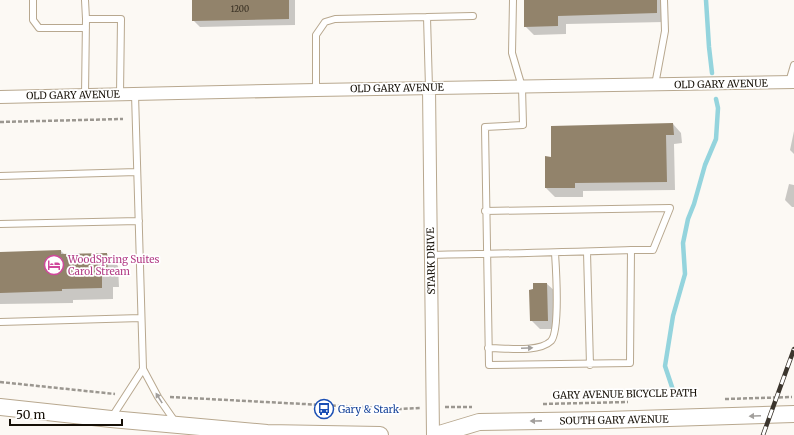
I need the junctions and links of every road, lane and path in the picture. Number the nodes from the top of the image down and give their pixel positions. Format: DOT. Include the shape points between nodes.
graph roads {
  1 [pos="33,0"];
  2 [pos="85,0"];
  3 [pos="513,0"];
  4 [pos="664,0"];
  5 [pos="473,16"];
  6 [pos="427,17"];
  7 [pos="86,19"];
  8 [pos="86,28"];
  9 [pos="794,65"];
  10 [pos="792,82"];
  11 [pos="655,85"];
  12 [pos="522,87"];
  13 [pos="429,88"];
  14 [pos="316,90"];
  15 [pos="120,94"];
  16 [pos="135,94"];
  17 [pos="85,95"];
  18 [pos="0,96"];
  19 [pos="123,119"];
  20 [pos="0,122"];
  21 [pos="137,172"];
  22 [pos="0,176"];
  23 [pos="485,211"];
  24 [pos="139,221"];
  25 [pos="0,224"];
  26 [pos="631,250"];
  27 [pos="587,252"];
  28 [pos="555,253"];
  29 [pos="486,254"];
  30 [pos="431,255"];
  31 [pos="141,318"];
  32 [pos="0,322"];
  33 [pos="488,348"];
  34 [pos="590,365"];
  35 [pos="143,369"];
  36 [pos="0,382"];
  37 [pos="116,394"];
  38 [pos="165,397"];
  39 [pos="794,397"];
  40 [pos="724,399"];
  41 [pos="633,402"];
  42 [pos="541,404"];
  43 [pos="0,407"];
  44 [pos="456,407"];
  45 [pos="473,407"];
  46 [pos="409,408"];
  47 [pos="794,414"];
  48 [pos="111,420"];
  49 [pos="177,425"];
  50 [pos="380,435"];
  51 [pos="435,435"];
  1 -- 8 [label="lane" via="34,20 39,28"];
  2 -- 7 [label="lane"];
  3 -- 12 [label="lane" via="512,53"];
  4 -- 11 [label="lane" via="665,31"];
  5 -- 6 [label="lane"];
  6 -- 13 [label="lane"];
  6 -- 14 [label="lane" via="336,19 325,22 316,35"];
  7 -- 8 [label="lane"];
  7 -- 15 [label="lane" via="121,19"];
  8 -- 17 [label="lane"];
  9 -- 10 [label="lane"];
  10 -- 11 [label="street, OLD GARY AVENUE"];
  11 -- 12 [label="street, OLD GARY AVENUE"];
  12 -- 13 [label="street, OLD GARY AVENUE"];
  12 -- 23 [label="lane" via="523,125 485,127"];
  13 -- 14 [label="street, OLD GARY AVENUE"];
  13 -- 30 [label="street, STARK DRIVE"];
  14 -- 16 [label="street, OLD GARY AVENUE"];
  15 -- 16 [label="street, OLD GARY AVENUE"];
  15 -- 17 [label="street, OLD GARY AVENUE"];
  16 -- 21 [label="lane"];
  17 -- 18 [label="street, OLD GARY AVENUE"];
  19 -- 20 [label="path"];
  21 -- 22 [label="lane"];
  21 -- 24 [label="lane"];
  23 -- 26 [label="lane" via="670,208 653,250"];
  23 -- 29 [label="lane"];
  24 -- 25 [label="lane"];
  24 -- 31 [label="lane"];
  26 -- 27 [label="lane"];
  26 -- 34 [label="lane" via="630,364"];
  27 -- 28 [label="lane"];
  27 -- 34 [label="lane"];
  28 -- 29 [label="lane"];
  33 -- 28 [label="lane, one-way" via="531,348 542,346 551,340 555,333 556,318"];
  29 -- 30 [label="lane"];
  29 -- 33 [label="lane"];
  30 -- 51 [label="street, STARK DRIVE"];
  31 -- 32 [label="lane"];
  31 -- 35 [label="lane"];
  33 -- 34 [label="lane" via="489,365"];
  35 -- 48 [label="lane"];
  49 -- 35 [label="lane, one-way"];
  36 -- 37 [label="path"];
  38 -- 46 [label="path"];
  39 -- 40 [label="path"];
  41 -- 42 [label="path, GARY AVENUE BICYCLE PATH"];
  43 -- 48 [label="street"];
  44 -- 45 [label="path"];
  47 -- 51 [label="street, SOUTH GARY AVENUE, one-way" via="479,422"];
  48 -- 49 [label="street"];
  49 -- 50 [label="street" via="267,433"];
}
